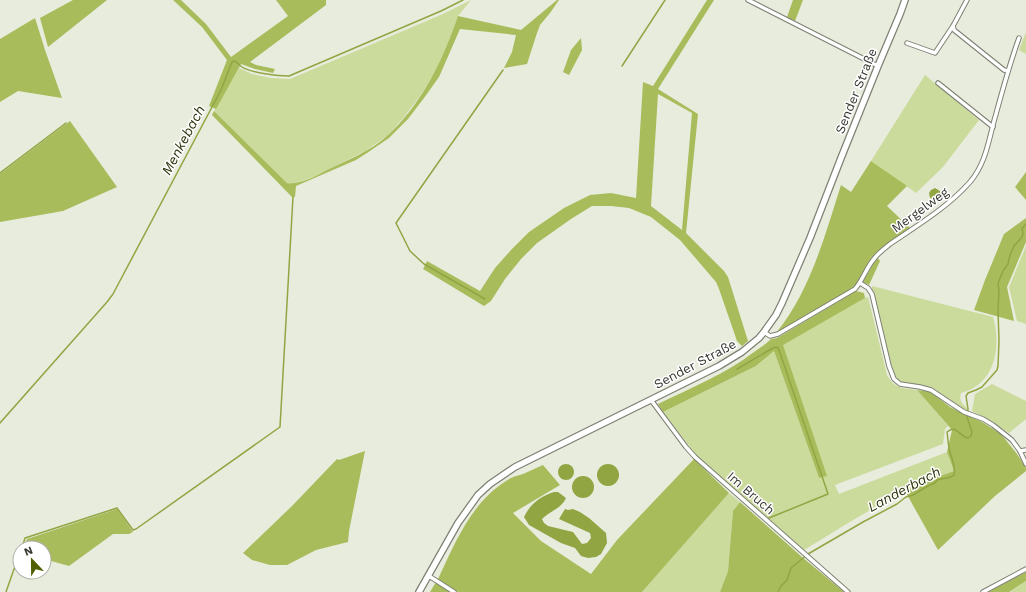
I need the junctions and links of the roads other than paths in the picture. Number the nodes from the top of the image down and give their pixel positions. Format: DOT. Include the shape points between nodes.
graph roads {
  1 [pos="748,0"];
  2 [pos="905,0"];
  3 [pos="967,0"];
  4 [pos="952,26"];
  5 [pos="1019,38"];
  6 [pos="907,44"];
  7 [pos="878,66"];
  8 [pos="1008,71"];
  9 [pos="938,83"];
  10 [pos="993,127"];
  11 [pos="860,283"];
  12 [pos="764,332"];
  13 [pos="651,400"];
  14 [pos="1026,450"];
  15 [pos="1020,451"];
  16 [pos="1026,464"];
  17 [pos="1026,569"];
  18 [pos="429,576"];
  19 [pos="419,592"];
  20 [pos="454,592"];
  21 [pos="848,592"];
  22 [pos="984,592"];
  1 -- 7 [label="street"];
  2 -- 7 [label="main road, Sender Straße"];
  3 -- 4 [label="street"];
  4 -- 6 [label="street" via="935,53"];
  4 -- 8 [label="street"];
  5 -- 8 [label="street, Mergelweg"];
  7 -- 12 [label="main road, Sender Straße" via="790,285 776,315"];
  8 -- 10 [label="street, Mergelweg"];
  9 -- 10 [label="street"];
  10 -- 11 [label="street, Mergelweg" via="983,161 971,181 953,200 881,252"];
  11 -- 12 [label="street" via="855,289 778,334 770,336"];
  11 -- 15 [label="street" via="872,294 894,379 900,384 931,390 964,412 983,418 1012,440"];
  12 -- 13 [label="main road, Sender Straße" via="737,356"];
  13 -- 18 [label="main road, Sender Straße" via="515,467 490,484 461,518"];
  13 -- 21 [label="street, Im Bruch" via="695,457"];
  14 -- 15 [label="street"];
  15 -- 16 [label="street"];
  17 -- 22 [label="street"];
  18 -- 19 [label="main road, Sender Straße"];
  18 -- 20 [label="street"];
}
